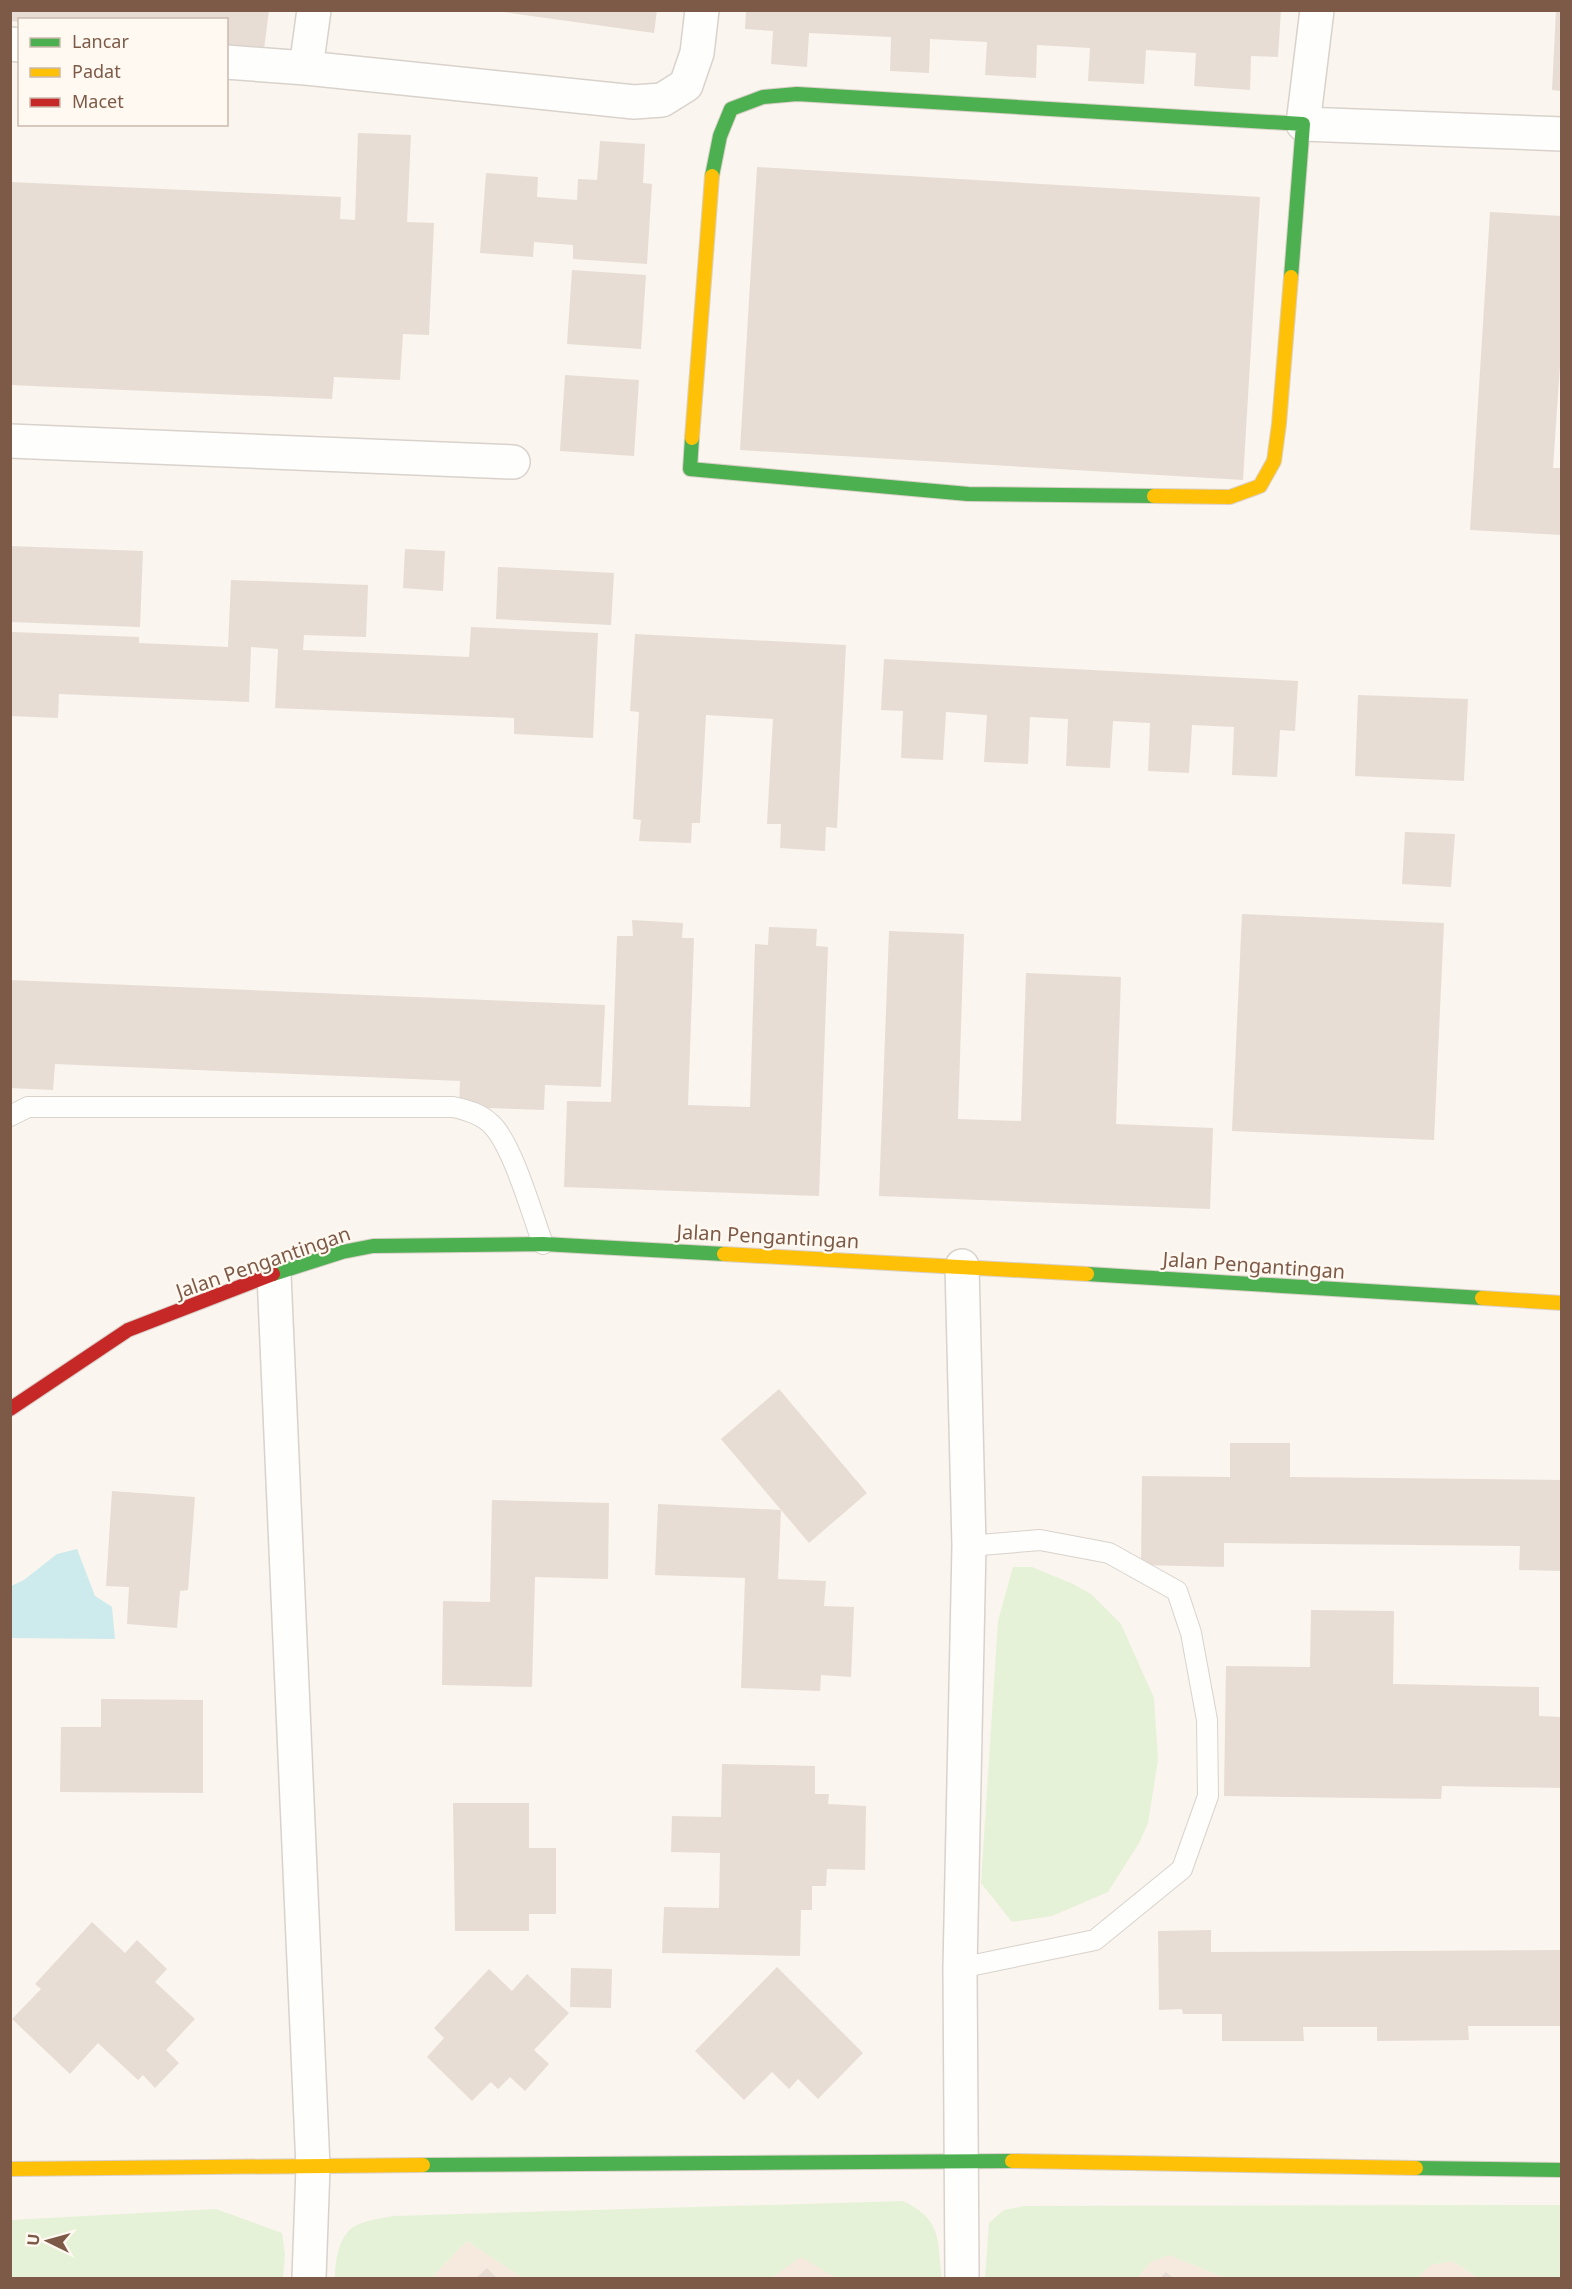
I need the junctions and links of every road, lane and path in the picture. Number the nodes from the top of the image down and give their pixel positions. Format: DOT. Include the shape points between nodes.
graph roads {
  1 [pos="314,10"];
  2 [pos="702,10"];
  3 [pos="1317,10"];
  4 [pos="228,62"];
  5 [pos="306,68"];
  6 [pos="1303,124"];
  7 [pos="1562,134"];
  8 [pos="10,441"];
  9 [pos="513,462"];
  10 [pos="10,1116"];
  11 [pos="543,1244"];
  12 [pos="962,1266"];
  13 [pos="274,1274"];
  14 [pos="1562,1303"];
  15 [pos="10,1409"];
  16 [pos="969,1546"];
  17 [pos="960,1968"];
  18 [pos="960,2160"];
  19 [pos="313,2167"];
  20 [pos="10,2169"];
  21 [pos="1562,2169"];
  22 [pos="309,2278"];
  23 [pos="962,2278"];
  1 -- 5 [label="street"];
  2 -- 5 [label="street" via="697,52 686,86 662,100 634,102"];
  3 -- 6 [label="street"];
  4 -- 5 [label="street"];
  6 -- 6 [label="street" via="1279,424 1274,461 1260,486 1230,497 968,494 690,469 710,187 720,136 731,109 763,97 797,94"];
  6 -- 7 [label="street"];
  8 -- 9 [label="street"];
  10 -- 11 [label="lane" via="28,1107 463,1109 491,1124 506,1142"];
  11 -- 12 [label="street, Jalan Pengantingan"];
  11 -- 13 [label="street, Jalan Pengantingan" via="373,1246"];
  12 -- 14 [label="street, Jalan Pengantingan"];
  12 -- 16 [label="street"];
  13 -- 15 [label="street, Jalan Pengantingan" via="128,1330"];
  13 -- 19 [label="street"];
  16 -- 17 [label="street"];
  16 -- 17 [label="lane" via="1040,1540 1109,1553 1177,1591 1191,1633 1207,1720 1208,1796 1182,1869 1095,1940"];
  17 -- 18 [label="street"];
  18 -- 19 [label="street"];
  18 -- 21 [label="street"];
  18 -- 23 [label="street"];
  19 -- 20 [label="street"];
  19 -- 22 [label="street"];
}
